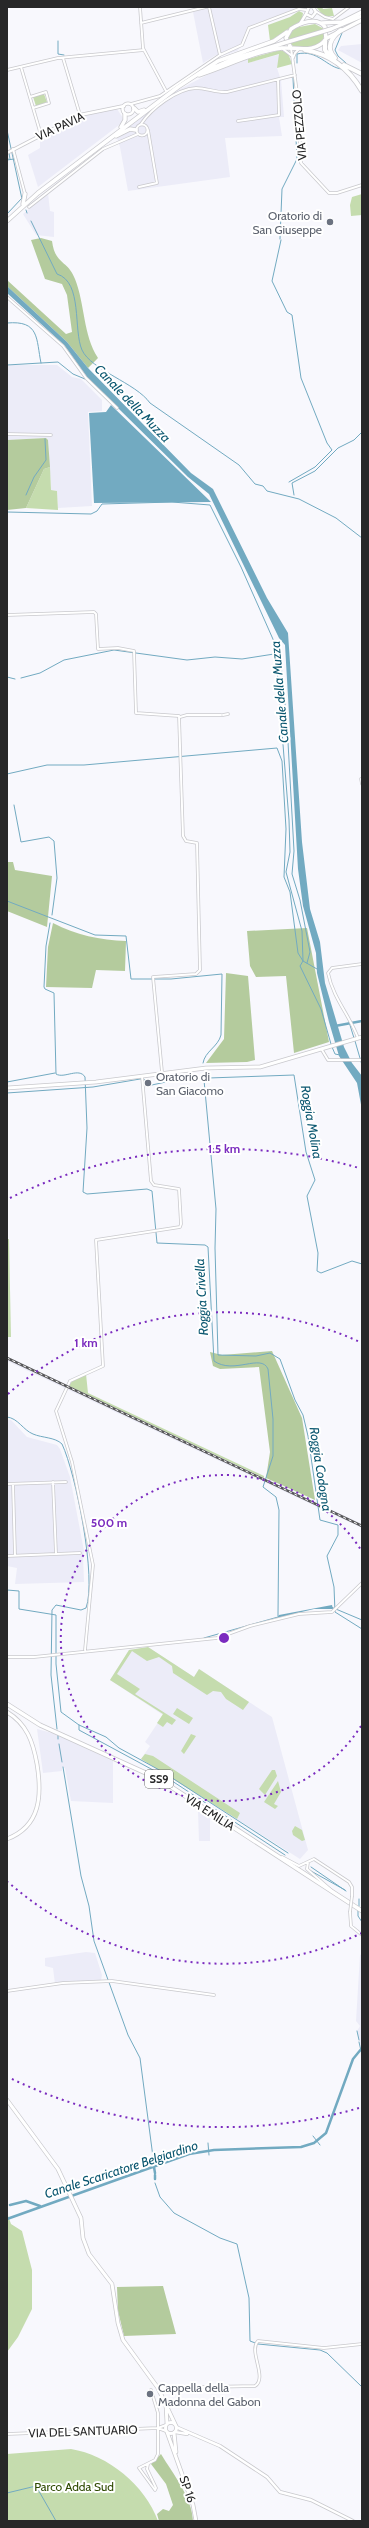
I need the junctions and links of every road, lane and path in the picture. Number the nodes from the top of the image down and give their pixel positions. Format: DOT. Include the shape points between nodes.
graph roads {
  1 [pos="140,7"];
  2 [pos="206,7"];
  3 [pos="209,7"];
  4 [pos="309,7"];
  5 [pos="349,7"];
  6 [pos="315,11"];
  7 [pos="306,12"];
  8 [pos="362,12"];
  9 [pos="362,16"];
  10 [pos="362,20"];
  11 [pos="319,22"];
  12 [pos="141,23"];
  13 [pos="300,24"];
  14 [pos="341,30"];
  15 [pos="287,32"];
  16 [pos="325,40"];
  17 [pos="282,48"];
  18 [pos="291,48"];
  19 [pos="299,49"];
  20 [pos="144,50"];
  21 [pos="305,50"];
  22 [pos="220,55"];
  23 [pos="63,58"];
  24 [pos="293,59"];
  25 [pos="336,60"];
  26 [pos="21,66"];
  27 [pos="7,70"];
  28 [pos="362,74"];
  29 [pos="295,75"];
  30 [pos="194,77"];
  31 [pos="278,80"];
  32 [pos="166,91"];
  33 [pos="362,91"];
  34 [pos="30,96"];
  35 [pos="153,105"];
  36 [pos="124,106"];
  37 [pos="133,106"];
  38 [pos="33,108"];
  39 [pos="110,108"];
  40 [pos="124,112"];
  41 [pos="80,116"];
  42 [pos="144,120"];
  43 [pos="238,121"];
  44 [pos="141,124"];
  45 [pos="146,126"];
  46 [pos="148,130"];
  47 [pos="137,132"];
  48 [pos="41,135"];
  49 [pos="144,136"];
  50 [pos="150,139"];
  51 [pos="100,145"];
  52 [pos="12,150"];
  53 [pos="93,150"];
  54 [pos="7,152"];
  55 [pos="362,185"];
  56 [pos="140,187"];
  57 [pos="38,193"];
  58 [pos="25,194"];
  59 [pos="29,207"];
  60 [pos="15,214"];
  61 [pos="7,221"];
  62 [pos="7,297"];
  63 [pos="117,408"];
  64 [pos="7,434"];
  65 [pos="51,435"];
  66 [pos="7,614"];
  67 [pos="228,714"];
  68 [pos="180,717"];
  69 [pos="362,779"];
  70 [pos="362,784"];
  71 [pos="362,964"];
  72 [pos="358,1038"];
  73 [pos="322,1050"];
  74 [pos="362,1060"];
  75 [pos="162,1072"];
  76 [pos="142,1075"];
  77 [pos="7,1088"];
  78 [pos="54,1482"];
  79 [pos="66,1482"];
  80 [pos="7,1484"];
  81 [pos="13,1484"];
  82 [pos="80,1553"];
  83 [pos="56,1554"];
  84 [pos="15,1555"];
  85 [pos="7,1556"];
  86 [pos="362,1583"];
  87 [pos="84,1650"];
  88 [pos="7,1656"];
  89 [pos="7,1703"];
  90 [pos="7,1712"];
  91 [pos="7,1839"];
  92 [pos="280,1857"];
  93 [pos="308,1861"];
  94 [pos="331,1890"];
  95 [pos="360,1909"];
  96 [pos="362,1935"];
  97 [pos="7,1991"];
  98 [pos="214,1995"];
  99 [pos="7,2100"];
  100 [pos="362,2344"];
  101 [pos="158,2388"];
  102 [pos="151,2390"];
  103 [pos="166,2404"];
  104 [pos="166,2425"];
  105 [pos="176,2426"];
  106 [pos="158,2428"];
  107 [pos="166,2432"];
  108 [pos="174,2432"];
  109 [pos="7,2434"];
  110 [pos="189,2434"];
  111 [pos="177,2458"];
  112 [pos="148,2464"];
  113 [pos="196,2521"];
  114 [pos="353,2521"];
  1 -- 12 [label="street"];
  2 -- 12 [label="street"];
  3 -- 22 [label="street"];
  4 -- 7 [label="street"];
  5 -- 6 [label="street" via="333,19"];
  6 -- 7 [label="street" via="310,17"];
  6 -- 11 [label="street"];
  7 -- 13 [label="street"];
  7 -- 22 [label="street" via="297,10 249,28 242,46"];
  8 -- 11 [label="main road" via="342,22"];
  9 -- 30 [label="main road, bridge" via="331,29 233,59"];
  10 -- 14 [label="main road"];
  11 -- 13 [label="main road"];
  11 -- 16 [label="main road" via="326,30"];
  12 -- 20 [label="street"];
  13 -- 15 [label="main road"];
  14 -- 16 [label="main road"];
  14 -- 25 [label="highway" via="330,44 331,53"];
  15 -- 18 [label="main road" via="287,42"];
  15 -- 30 [label="main road" via="271,42 218,61"];
  16 -- 21 [label="main road"];
  16 -- 25 [label="highway" via="325,52"];
  17 -- 18 [label="main road"];
  17 -- 24 [label="street"];
  17 -- 30 [label="main road"];
  18 -- 19 [label="main road"];
  18 -- 24 [label="street, VIA PEZZOLO"];
  19 -- 21 [label="main road"];
  19 -- 24 [label="street" via="294,53"];
  20 -- 23 [label="street"];
  20 -- 32 [label="street"];
  21 -- 33 [label="highway" via="321,54 345,68"];
  22 -- 32 [label="street"];
  23 -- 26 [label="street"];
  23 -- 41 [label="street"];
  24 -- 29 [label="street, VIA PEZZOLO"];
  25 -- 28 [label="highway"];
  26 -- 27 [label="street"];
  26 -- 34 [label="street"];
  29 -- 31 [label="street"];
  29 -- 55 [label="street, VIA PEZZOLO" via="301,163 329,193"];
  30 -- 35 [label="main road"];
  31 -- 42 [label="street" via="222,92 190,89 161,104 146,115"];
  31 -- 43 [label="street" via="279,116"];
  32 -- 37 [label="street" via="141,100"];
  34 -- 38 [label="street"];
  34 -- 38 [label="street" via="46,92 50,103"];
  35 -- 37 [label="main road" via="139,112"];
  35 -- 51 [label="main road"];
  36 -- 37 [label="street, VIA PAVIA"];
  36 -- 39 [label="street, VIA PAVIA"];
  36 -- 40 [label="street"];
  37 -- 40 [label="street" via="131,114"];
  38 -- 48 [label="street"];
  39 -- 40 [label="street, VIA PAVIA" via="119,108"];
  39 -- 41 [label="street, VIA PAVIA"];
  40 -- 51 [label="main road" via="124,124"];
  41 -- 48 [label="street, VIA PAVIA"];
  42 -- 44 [label="street"];
  42 -- 45 [label="street"];
  44 -- 45 [label="street"];
  44 -- 47 [label="street"];
  45 -- 46 [label="street"];
  46 -- 49 [label="street"];
  46 -- 50 [label="street"];
  47 -- 49 [label="street"];
  47 -- 53 [label="main road" via="130,129 124,131"];
  47 -- 59 [label="street" via="103,149"];
  48 -- 52 [label="street, VIA PAVIA"];
  49 -- 50 [label="street"];
  50 -- 56 [label="street" via="157,183"];
  51 -- 53 [label="main road"];
  52 -- 54 [label="street, VIA PAVIA"];
  52 -- 58 [label="street"];
  53 -- 57 [label="main road"];
  57 -- 58 [label="main road" via="29,197"];
  57 -- 60 [label="main road"];
  58 -- 60 [label="main road" via="24,203"];
  60 -- 61 [label="main road"];
  62 -- 63 [label="street" via="63,346 86,378"];
  64 -- 65 [label="street"];
  66 -- 68 [label="street" via="94,612 97,649 131,649 134,653 136,713"];
  67 -- 68 [label="street"];
  68 -- 75 [label="street" via="183,836 186,841 196,843 200,970 196,974 155,975 153,978"];
  69 -- 70 [label="street"];
  71 -- 72 [label="street" via="332,968 328,973 340,1008 349,1017"];
  72 -- 73 [label="main road"];
  73 -- 74 [label="street" via="328,1060"];
  73 -- 75 [label="main road" via="260,1067"];
  75 -- 76 [label="main road"];
  76 -- 77 [label="main road"];
  76 -- 87 [label="street" via="152,1184 177,1188 180,1194 180,1227 96,1240 103,1364 100,1369 70,1380 56,1411 72,1462 93,1565"];
  78 -- 79 [label="street"];
  78 -- 81 [label="street"];
  78 -- 83 [label="street"];
  80 -- 81 [label="street"];
  81 -- 84 [label="street"];
  82 -- 83 [label="street"];
  83 -- 84 [label="street"];
  84 -- 85 [label="street"];
  86 -- 87 [label="street" via="332,1612 299,1614 198,1642"];
  87 -- 88 [label="street" via="34,1657"];
  89 -- 92 [label="main road, VIA EMILIA / SS9" via="28,1718 159,1779"];
  90 -- 91 [label="main road" via="21,1723 31,1740 41,1792 38,1808 31,1822"];
  92 -- 93 [label="street" via="300,1866"];
  92 -- 94 [label="main road, VIA EMILIA / SS9"];
  93 -- 94 [label="street" via="309,1874 329,1886"];
  93 -- 96 [label="street, bridge" via="314,1859 347,1880 352,1887 350,1926"];
  94 -- 95 [label="main road, VIA EMILIA / SS9"];
  97 -- 98 [label="street" via="112,1981"];
  99 -- 101 [label="main road" via="58,2169 75,2202 89,2254 113,2288 123,2340"];
  100 -- 101 [label="street" via="324,2348 256,2344 259,2379 255,2386"];
  101 -- 103 [label="main road"];
  102 -- 106 [label="street" via="158,2408"];
  103 -- 104 [label="main road"];
  103 -- 105 [label="main road"];
  104 -- 105 [label="main road"];
  104 -- 106 [label="street"];
  104 -- 107 [label="main road"];
  105 -- 108 [label="main road"];
  105 -- 110 [label="street"];
  106 -- 107 [label="street"];
  106 -- 109 [label="street, VIA DEL SANTUARIO"];
  106 -- 112 [label="street" via="158,2454"];
  107 -- 108 [label="main road"];
  107 -- 111 [label="main road"];
  108 -- 110 [label="street"];
  108 -- 111 [label="main road"];
  110 -- 114 [label="street" via="220,2446 268,2477 280,2492 311,2500"];
  111 -- 113 [label="main road, SP 16"];
  112 -- 112 [label="street" via="139,2469 156,2490 147,2469"];
}
